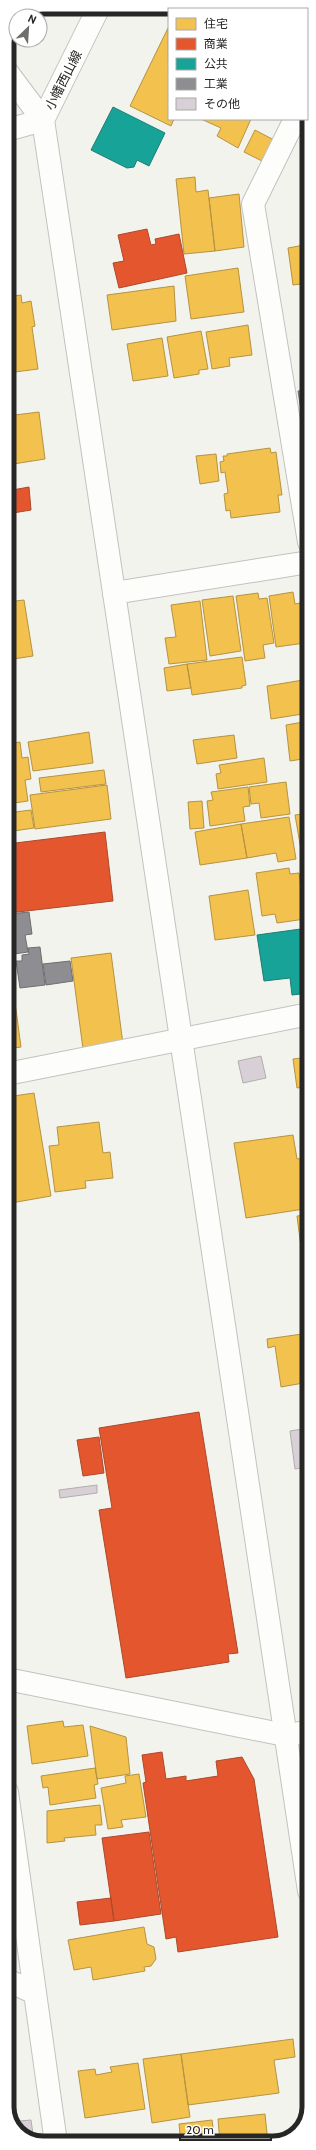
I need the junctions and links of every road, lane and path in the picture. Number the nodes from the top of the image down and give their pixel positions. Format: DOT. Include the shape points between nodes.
graph roads {
  1 [pos="95,14"];
  2 [pos="14,82"];
  3 [pos="42,120"];
  4 [pos="295,120"];
  5 [pos="14,128"];
  6 [pos="302,501"];
  7 [pos="302,563"];
  8 [pos="114,593"];
  9 [pos="302,1015"];
  10 [pos="181,1040"];
  11 [pos="14,1073"];
  12 [pos="14,1681"];
  13 [pos="302,1733"];
  14 [pos="286,1735"];
  15 [pos="14,1842"];
  16 [pos="302,1844"];
  17 [pos="14,1983"];
  18 [pos="35,1993"];
  19 [pos="55,2136"];
  1 -- 3 [label="street, 小幡西山線"];
  2 -- 3 [label="street"];
  3 -- 5 [label="street, 小幡西山線"];
  3 -- 8 [label="street"];
  4 -- 6 [label="street" via="253,204"];
  7 -- 8 [label="street"];
  8 -- 10 [label="street"];
  9 -- 10 [label="street"];
  10 -- 11 [label="street"];
  10 -- 14 [label="street"];
  12 -- 14 [label="street"];
  13 -- 14 [label="street"];
  14 -- 16 [label="street"];
  15 -- 18 [label="street"];
  17 -- 18 [label="street"];
  18 -- 19 [label="street"];
}
